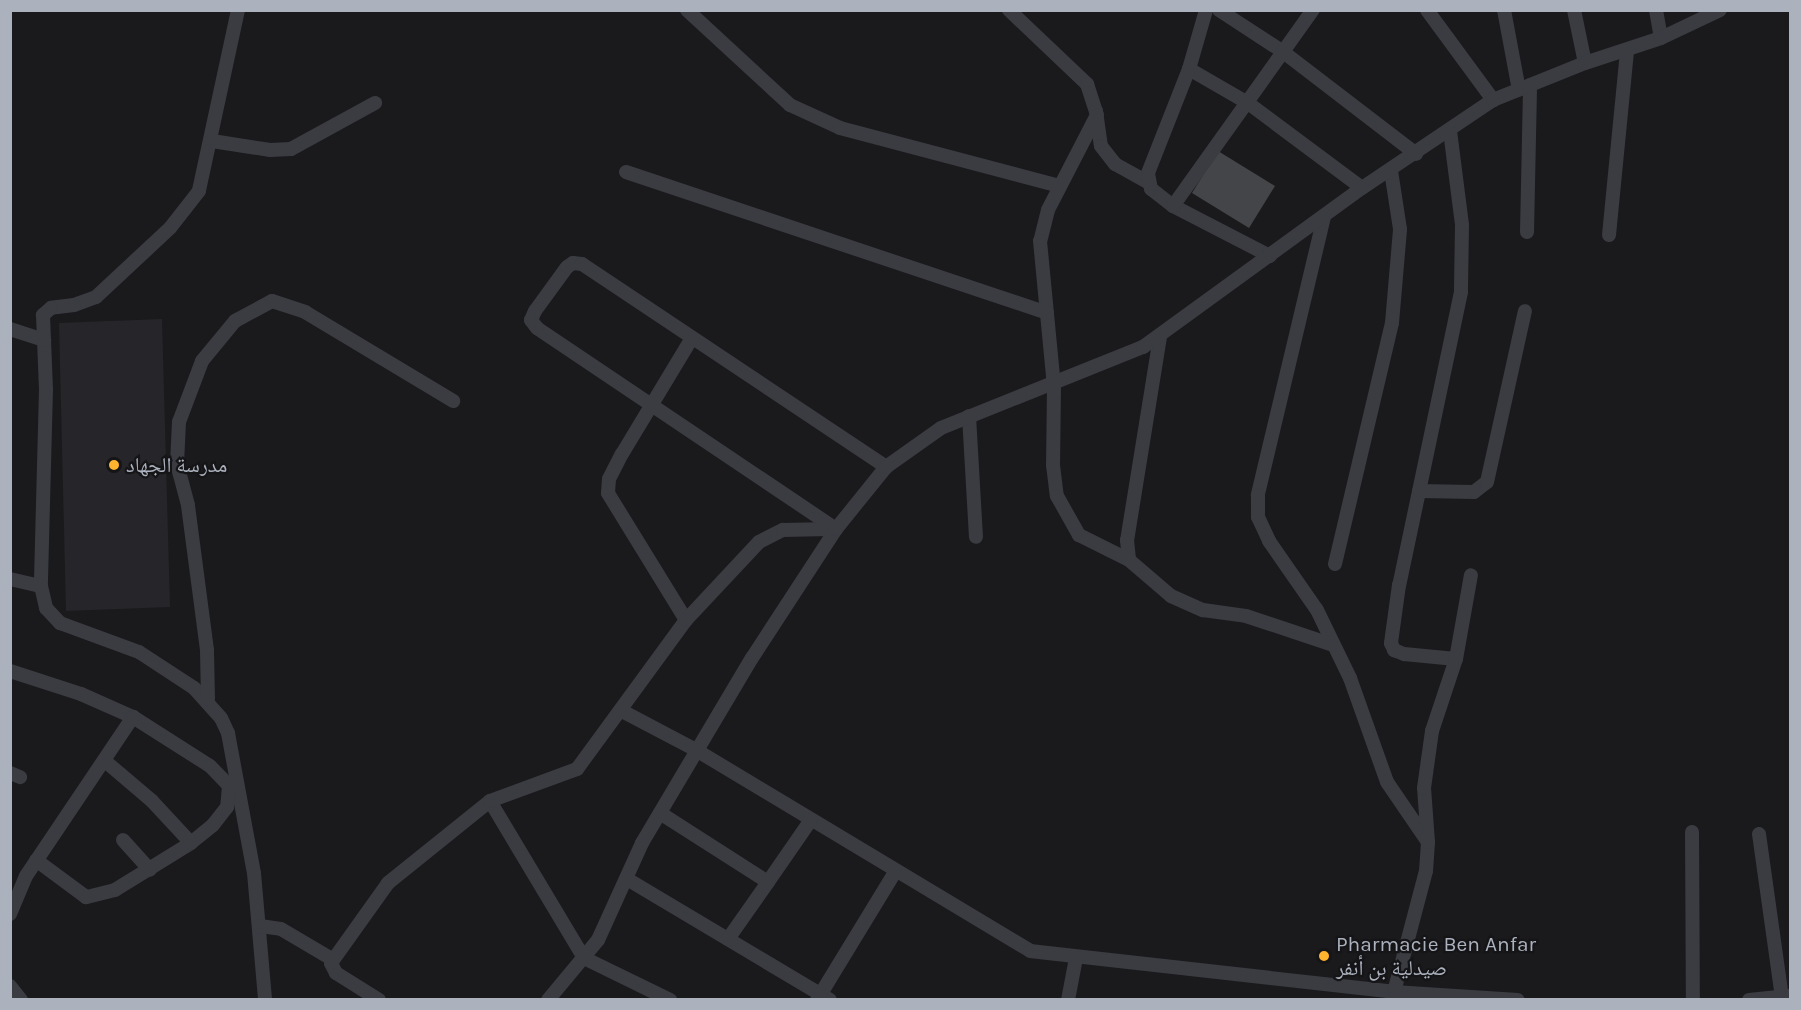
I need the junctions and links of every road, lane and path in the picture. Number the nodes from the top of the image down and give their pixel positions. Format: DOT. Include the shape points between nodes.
graph roads {
  1 [pos="238,10"];
  2 [pos="687,10"];
  3 [pos="1009,10"];
  4 [pos="1206,10"];
  5 [pos="1219,10"];
  6 [pos="1313,10"];
  7 [pos="1427,10"];
  8 [pos="1504,10"];
  9 [pos="1574,10"];
  10 [pos="1656,10"];
  11 [pos="1720,10"];
  12 [pos="1661,38"];
  13 [pos="1627,50"];
  14 [pos="1282,51"];
  15 [pos="1585,63"];
  16 [pos="1189,69"];
  17 [pos="1524,87"];
  18 [pos="1493,100"];
  19 [pos="375,103"];
  20 [pos="1248,103"];
  21 [pos="1097,115"];
  22 [pos="1450,131"];
  23 [pos="212,141"];
  24 [pos="1416,154"];
  25 [pos="1391,171"];
  26 [pos="626,172"];
  27 [pos="1149,183"];
  28 [pos="1059,186"];
  29 [pos="1362,188"];
  30 [pos="1173,206"];
  31 [pos="1324,217"];
  32 [pos="1527,232"];
  33 [pos="1609,235"];
  34 [pos="1270,256"];
  35 [pos="1525,311"];
  36 [pos="1047,313"];
  37 [pos="10,329"];
  38 [pos="1160,337"];
  39 [pos="692,338"];
  40 [pos="44,340"];
  41 [pos="1054,386"];
  42 [pos="453,401"];
  43 [pos="654,407"];
  44 [pos="969,416"];
  45 [pos="886,467"];
  46 [pos="1419,491"];
  47 [pos="836,530"];
  48 [pos="976,537"];
  49 [pos="1129,560"];
  50 [pos="1335,564"];
  51 [pos="1471,574"];
  52 [pos="10,579"];
  53 [pos="40,586"];
  54 [pos="686,620"];
  55 [pos="1330,644"];
  56 [pos="1456,659"];
  57 [pos="10,671"];
  58 [pos="208,699"];
  59 [pos="622,711"];
  60 [pos="133,717"];
  61 [pos="696,750"];
  62 [pos="105,761"];
  63 [pos="490,801"];
  64 [pos="660,813"];
  65 [pos="811,820"];
  66 [pos="1692,832"];
  67 [pos="1759,834"];
  68 [pos="123,840"];
  69 [pos="1428,842"];
  70 [pos="191,843"];
  71 [pos="36,860"];
  72 [pos="150,870"];
  73 [pos="895,872"];
  74 [pos="627,879"];
  75 [pos="768,882"];
  76 [pos="10,914"];
  77 [pos="260,926"];
  78 [pos="728,939"];
  79 [pos="584,958"];
  80 [pos="1076,958"];
  81 [pos="332,959"];
  82 [pos="10,986"];
  83 [pos="1394,992"];
  84 [pos="1786,996"];
  85 [pos="822,998"];
  86 [pos="21,999"];
  87 [pos="265,999"];
  88 [pos="379,999"];
  89 [pos="548,999"];
  90 [pos="670,999"];
  91 [pos="1068,999"];
  92 [pos="1518,999"];
  93 [pos="1693,999"];
  94 [pos="1749,999"];
  1 -- 23 [label="street" via="226,55"];
  2 -- 28 [label="street" via="790,105 840,128"];
  3 -- 21 [label="street" via="1086,84"];
  4 -- 16 [label="street"];
  5 -- 14 [label="street"];
  6 -- 14 [label="street"];
  7 -- 18 [label="street"];
  8 -- 17 [label="street"];
  9 -- 15 [label="street"];
  10 -- 12 [label="street"];
  11 -- 12 [label="street"];
  12 -- 13 [label="street"];
  13 -- 15 [label="street"];
  13 -- 33 [label="street"];
  14 -- 20 [label="street"];
  14 -- 24 [label="street"];
  15 -- 17 [label="street"];
  16 -- 20 [label="street"];
  16 -- 27 [label="street" via="1150,163"];
  17 -- 18 [label="street"];
  17 -- 32 [label="street"];
  18 -- 22 [label="street"];
  19 -- 23 [label="street" via="291,149 270,150"];
  20 -- 29 [label="street"];
  20 -- 30 [label="street"];
  21 -- 27 [label="street" via="1101,146 1115,164"];
  21 -- 28 [label="street"];
  22 -- 24 [label="street"];
  22 -- 46 [label="street" via="1464,271"];
  23 -- 40 [label="street" via="199,191 170,228 96,297 47,310"];
  24 -- 25 [label="street"];
  25 -- 29 [label="street"];
  25 -- 50 [label="street" via="1401,229 1392,323"];
  26 -- 36 [label="street"];
  27 -- 30 [label="street"];
  28 -- 36 [label="street" via="1040,241"];
  29 -- 31 [label="street"];
  30 -- 34 [label="street"];
  31 -- 34 [label="street"];
  31 -- 55 [label="street" via="1258,495 1258,517 1269,541 1317,610"];
  34 -- 38 [label="street"];
  35 -- 46 [label="street" via="1486,482 1474,492"];
  36 -- 41 [label="street"];
  37 -- 40 [label="street"];
  38 -- 41 [label="street"];
  38 -- 49 [label="street" via="1127,540"];
  39 -- 43 [label="street"];
  39 -- 43 [label="street" via="582,264 567,267 535,311 531,320 537,328"];
  39 -- 45 [label="street"];
  40 -- 53 [label="street"];
  41 -- 44 [label="street"];
  41 -- 49 [label="street" via="1052,434 1057,496 1079,535"];
  42 -- 58 [label="street" via="305,312 273,301 235,321 202,361 179,422 177,464 188,505 207,650"];
  43 -- 47 [label="street"];
  43 -- 54 [label="street" via="618,462 608,493"];
  44 -- 45 [label="street" via="941,428"];
  44 -- 48 [label="street"];
  45 -- 47 [label="street"];
  46 -- 56 [label="street" via="1391,645 1404,654"];
  47 -- 54 [label="street" via="796,527 771,534 736,562"];
  47 -- 61 [label="street"];
  49 -- 55 [label="street" via="1171,596 1203,610 1246,616"];
  51 -- 56 [label="street"];
  52 -- 53 [label="street"];
  53 -- 58 [label="street" via="46,608 60,623 139,652"];
  54 -- 59 [label="street"];
  55 -- 69 [label="street" via="1361,703 1382,774"];
  56 -- 69 [label="street" via="1431,731 1425,773"];
  57 -- 60 [label="street" via="81,694"];
  58 -- 77 [label="street" via="228,733"];
  59 -- 61 [label="street"];
  59 -- 63 [label="street" via="571,774"];
  60 -- 62 [label="street"];
  60 -- 70 [label="street" via="210,766 229,786 224,814"];
  61 -- 64 [label="street"];
  61 -- 65 [label="street"];
  62 -- 70 [label="street" via="152,801"];
  62 -- 71 [label="street"];
  63 -- 79 [label="street"];
  63 -- 81 [label="street" via="388,883"];
  64 -- 74 [label="street"];
  64 -- 75 [label="street"];
  65 -- 73 [label="street"];
  65 -- 75 [label="street"];
  66 -- 93 [label="street"];
  67 -- 84 [label="street"];
  68 -- 72 [label="street"];
  69 -- 83 [label="street" via="1421,895"];
  70 -- 72 [label="street"];
  71 -- 72 [label="street" via="86,897 115,890"];
  71 -- 76 [label="street"];
  73 -- 80 [label="street" via="1030,951"];
  73 -- 85 [label="street"];
  74 -- 78 [label="street"];
  74 -- 79 [label="street" via="614,911"];
  75 -- 78 [label="street"];
  77 -- 81 [label="street" via="281,929"];
  77 -- 87 [label="street"];
  78 -- 85 [label="street"];
  79 -- 89 [label="street"];
  79 -- 90 [label="street"];
  80 -- 83 [label="street"];
  80 -- 91 [label="street"];
  81 -- 88 [label="street" via="336,973"];
  82 -- 86 [label="street"];
  83 -- 92 [label="street"];
  84 -- 94 [label="street"];
}
